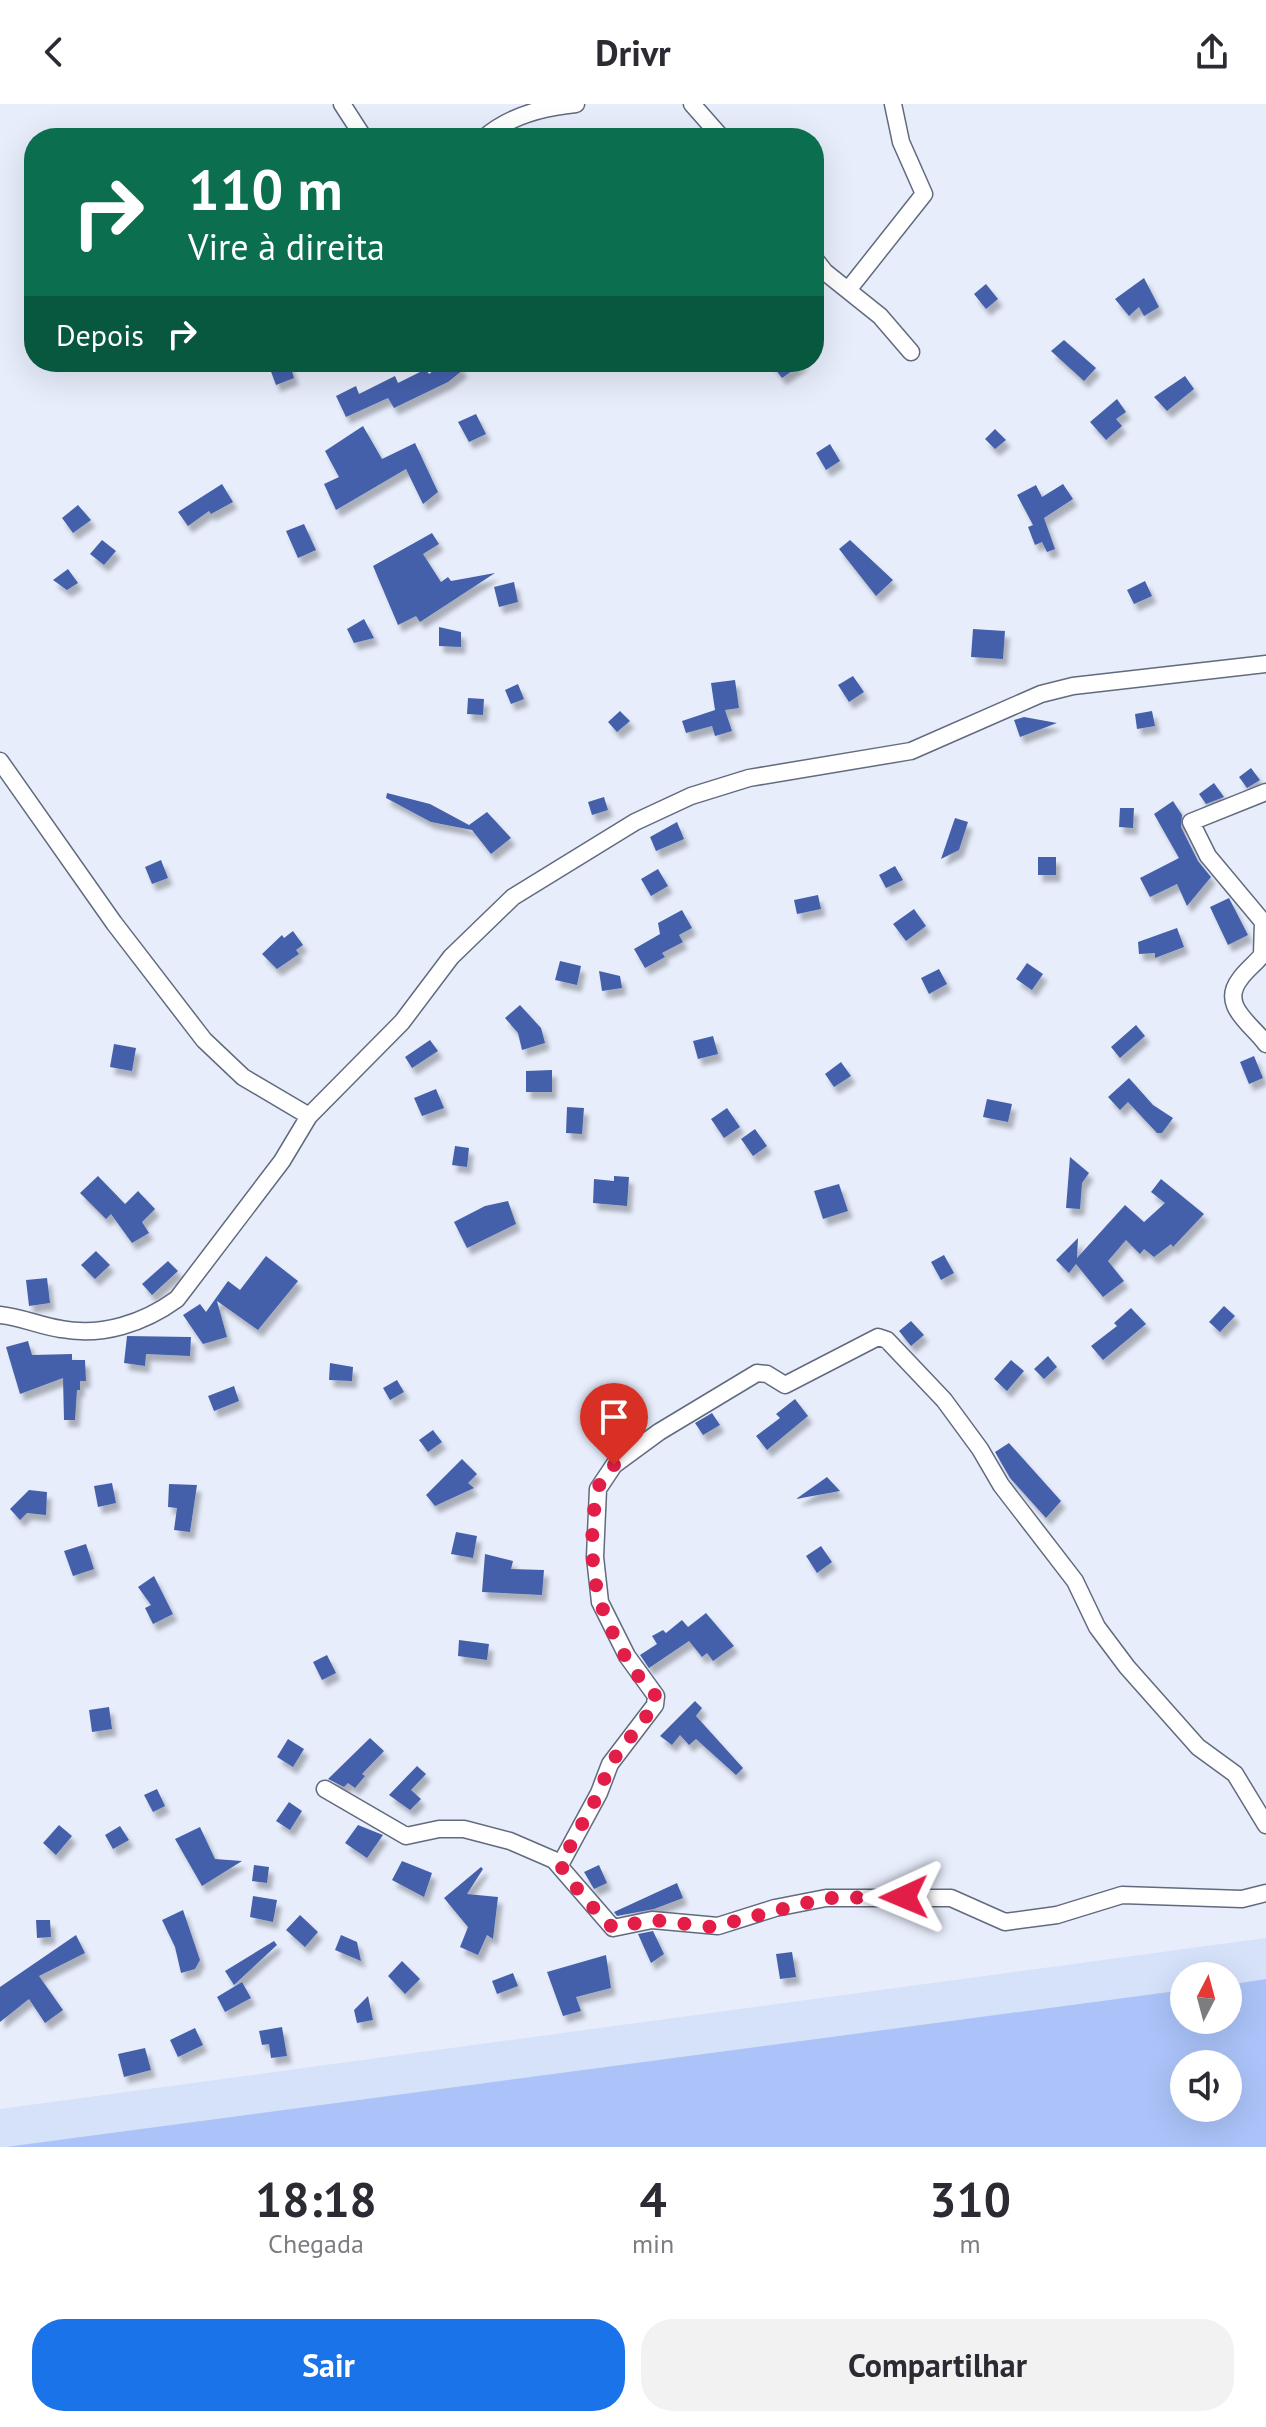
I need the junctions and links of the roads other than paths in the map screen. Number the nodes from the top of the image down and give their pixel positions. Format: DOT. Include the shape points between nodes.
graph roads {
  1 [pos="342,104"];
  2 [pos="576,104"];
  3 [pos="692,104"];
  4 [pos="893,104"];
  5 [pos="358,128"];
  6 [pos="496,128"];
  7 [pos="713,128"];
  8 [pos="824,271"];
  9 [pos="848,290"];
  10 [pos="911,352"];
  11 [pos="1266,664"];
  12 [pos="0,761"];
  13 [pos="1266,792"];
  14 [pos="1264,922"];
  15 [pos="1266,1044"];
  16 [pos="309,1116"];
  17 [pos="0,1315"];
  18 [pos="325,1789"];
  19 [pos="1266,1825"];
  20 [pos="560,1865"];
  21 [pos="1266,1893"];
  1 -- 5 [label="street"];
  2 -- 6 [label="street" via="552,106"];
  3 -- 7 [label="street"];
  4 -- 9 [label="street" via="901,142 924,194"];
  8 -- 9 [label="street"];
  9 -- 10 [label="street"];
  11 -- 16 [label="street" via="1041,694 911,751 749,778 691,796 635,822 513,897 451,957 402,1022"];
  12 -- 16 [label="street" via="204,1040 243,1077"];
  13 -- 14 [label="street" via="1191,822 1208,856"];
  14 -- 15 [label="street" via="1262,955 1240,978 1233,998 1235,1009"];
  16 -- 17 [label="street" via="204,1267 154,1316 126,1327 63,1330"];
  18 -- 20 [label="street" via="406,1836 464,1829 510,1841"];
  19 -- 20 [label="street" via="1235,1774 1198,1747 1127,1667 1097,1627 1075,1581 944,1400 887,1340 878,1337 785,1385 757,1373 659,1432 604,1476 595,1511 596,1586 627,1656 656,1696 655,1705 610,1764"];
  20 -- 21 [label="street" via="613,1928 652,1920 718,1926 826,1898 951,1898 1005,1922 1057,1915 1122,1895 1242,1899"];
}
